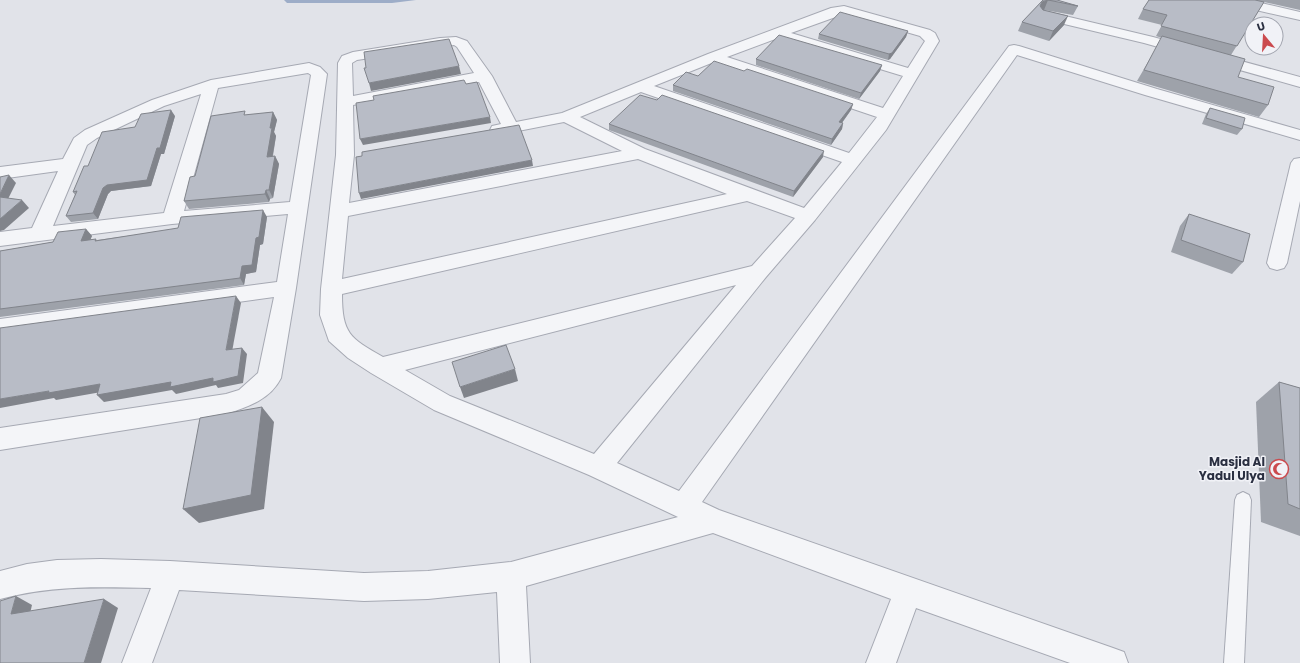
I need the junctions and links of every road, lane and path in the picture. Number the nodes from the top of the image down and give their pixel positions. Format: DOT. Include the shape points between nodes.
graph roads {
  1 [pos="1230,0"];
  2 [pos="1278,6"];
  3 [pos="1044,15"];
  4 [pos="1300,16"];
  5 [pos="778,33"];
  6 [pos="713,57"];
  7 [pos="913,74"];
  8 [pos="484,76"];
  9 [pos="1300,82"];
  10 [pos="212,85"];
  11 [pos="641,87"];
  12 [pos="346,102"];
  13 [pos="886,115"];
  14 [pos="566,117"];
  15 [pos="511,127"];
  16 [pos="481,132"];
  17 [pos="1300,135"];
  18 [pos="639,153"];
  19 [pos="853,160"];
  20 [pos="1300,163"];
  21 [pos="70,164"];
  22 [pos="0,173"];
  23 [pos="748,195"];
  24 [pos="298,207"];
  25 [pos="340,211"];
  26 [pos="808,216"];
  27 [pos="172,218"];
  28 [pos="40,233"];
  29 [pos="0,239"];
  30 [pos="1277,263"];
  31 [pos="759,272"];
  32 [pos="286,288"];
  33 [pos="331,290"];
  34 [pos="0,327"];
  35 [pos="379,367"];
  36 [pos="0,439"];
  37 [pos="598,467"];
  38 [pos="1243,500"];
  39 [pos="684,506"];
  40 [pos="713,520"];
  41 [pos="170,575"];
  42 [pos="511,576"];
  43 [pos="0,585"];
  44 [pos="908,591"];
  45 [pos="1103,661"];
  46 [pos="137,663"];
  47 [pos="515,663"];
  48 [pos="881,663"];
  49 [pos="1234,663"];
  1 -- 2 [label="street"];
  2 -- 4 [label="street"];
  3 -- 9 [label="street" via="1148,40"];
  5 -- 6 [label="street"];
  5 -- 7 [label="street"];
  5 -- 7 [label="street" via="828,12 844,10 924,33 932,40"];
  6 -- 11 [label="street"];
  6 -- 13 [label="street"];
  7 -- 13 [label="street"];
  8 -- 12 [label="street"];
  8 -- 12 [label="street" via="462,44 456,41 353,56 345,63"];
  8 -- 15 [label="street"];
  10 -- 21 [label="street" via="158,103 91,134 80,142"];
  10 -- 24 [label="street" via="309,68 319,74"];
  10 -- 27 [label="street"];
  11 -- 14 [label="street"];
  11 -- 19 [label="street"];
  12 -- 25 [label="street" via="352,154"];
  13 -- 19 [label="street"];
  14 -- 15 [label="street"];
  14 -- 18 [label="street"];
  15 -- 16 [label="street"];
  17 -- 39 [label="street" via="1014,49"];
  18 -- 23 [label="street"];
  18 -- 25 [label="street"];
  19 -- 26 [label="street"];
  20 -- 30 [label="street"];
  21 -- 22 [label="street"];
  21 -- 28 [label="street"];
  23 -- 26 [label="street"];
  23 -- 33 [label="street"];
  24 -- 27 [label="street"];
  24 -- 32 [label="street"];
  25 -- 33 [label="street"];
  26 -- 31 [label="street"];
  27 -- 28 [label="street"];
  28 -- 29 [label="street"];
  31 -- 35 [label="street"];
  31 -- 37 [label="street"];
  32 -- 34 [label="street"];
  32 -- 36 [label="street" via="269,378 247,397 226,404"];
  33 -- 35 [label="street" via="331,315 337,335 356,352"];
  35 -- 37 [label="street" via="442,403"];
  37 -- 39 [label="street"];
  38 -- 49 [label="lane"];
  39 -- 40 [label="street"];
  40 -- 42 [label="street"];
  40 -- 44 [label="street"];
  41 -- 42 [label="street" via="364,587 428,585"];
  41 -- 43 [label="street" via="57,574"];
  41 -- 46 [label="street"];
  42 -- 47 [label="street"];
  44 -- 45 [label="street"];
  44 -- 48 [label="street"];
}
